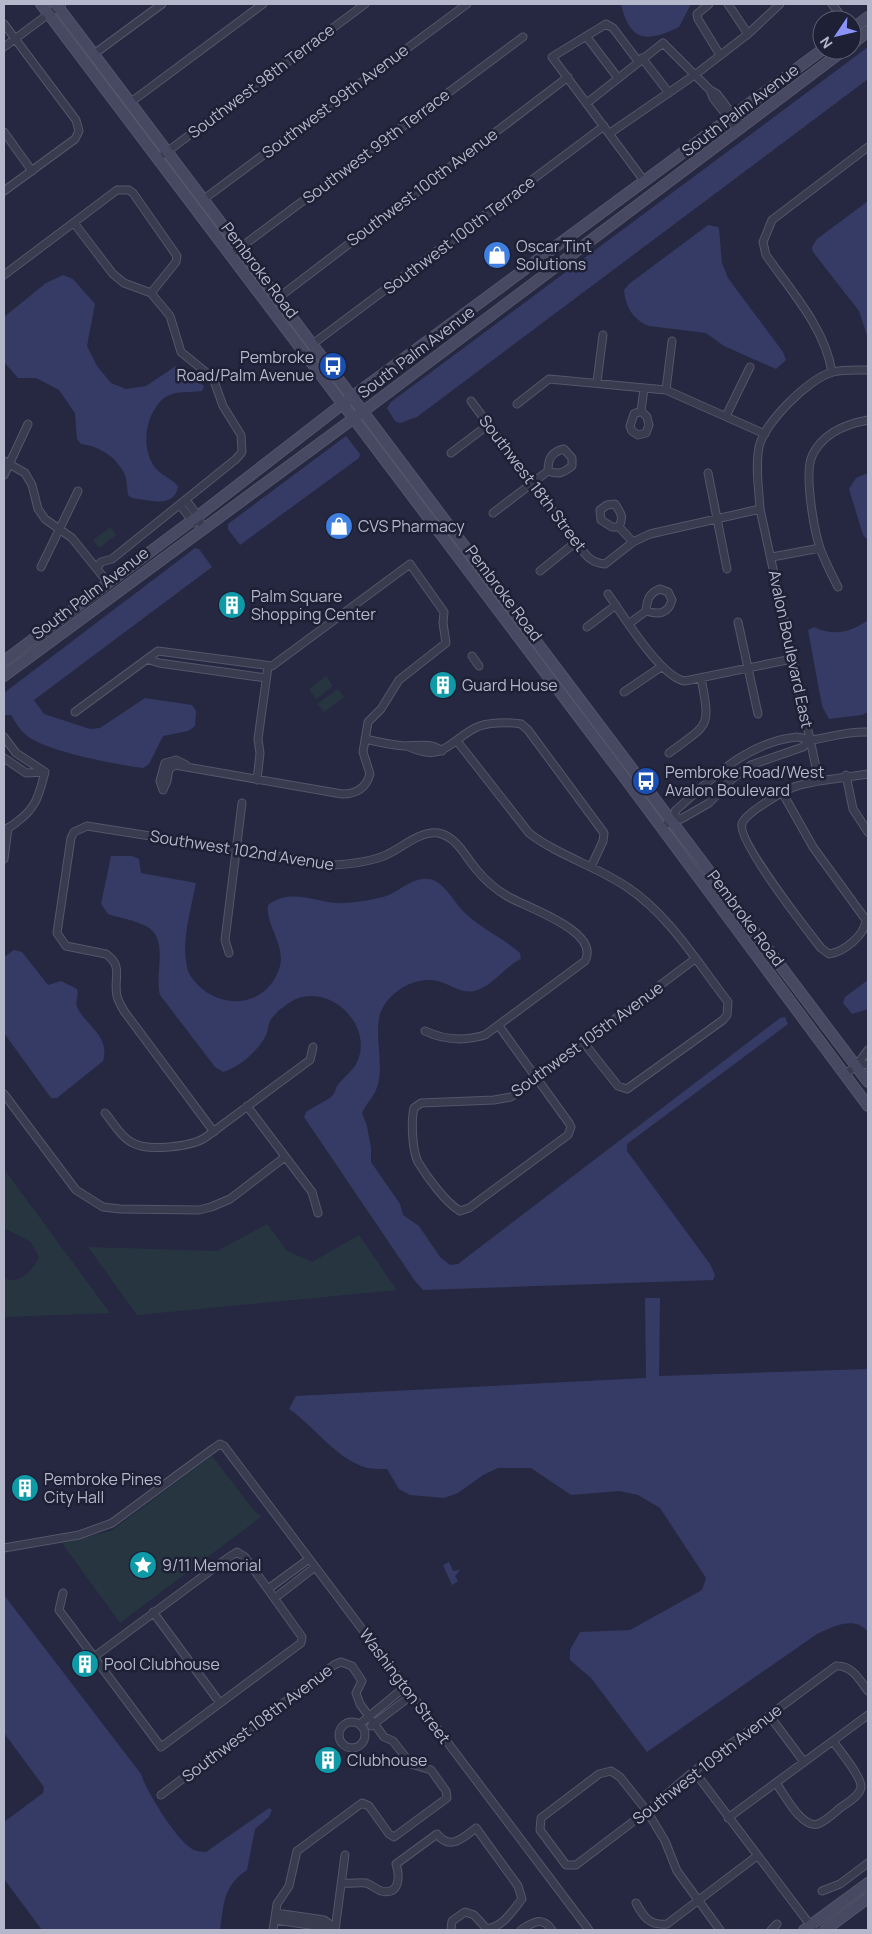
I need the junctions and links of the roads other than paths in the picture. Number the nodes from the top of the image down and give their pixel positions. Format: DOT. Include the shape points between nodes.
graph roads {
  1 [pos="41,4"];
  2 [pos="162,4"];
  3 [pos="263,4"];
  4 [pos="365,4"];
  5 [pos="467,4"];
  6 [pos="709,4"];
  7 [pos="728,4"];
  8 [pos="780,4"];
  9 [pos="59,5"];
  10 [pos="48,14"];
  11 [pos="4,24"];
  12 [pos="748,34"];
  13 [pos="586,36"];
  14 [pos="523,37"];
  15 [pos="14,39"];
  16 [pos="4,47"];
  17 [pos="94,54"];
  18 [pos="720,55"];
  19 [pos="812,57"];
  20 [pos="640,60"];
  21 [pos="831,60"];
  22 [pos="696,74"];
  23 [pos="568,78"];
  24 [pos="618,78"];
  25 [pos="669,93"];
  26 [pos="131,102"];
  27 [pos="586,102"];
  28 [pos="730,116"];
  29 [pos="604,126"];
  30 [pos="740,129"];
  31 [pos="4,132"];
  32 [pos="610,133"];
  33 [pos="868,147"];
  34 [pos="167,152"];
  35 [pos="158,159"];
  36 [pos="32,171"];
  37 [pos="645,182"];
  38 [pos="4,191"];
  39 [pos="204,199"];
  40 [pos="74,223"];
  41 [pos="239,248"];
  42 [pos="229,256"];
  43 [pos="4,275"];
  44 [pos="151,293"];
  45 [pos="278,298"];
  46 [pos="604,335"];
  47 [pos="672,341"];
  48 [pos="314,343"];
  49 [pos="750,367"];
  50 [pos="868,370"];
  51 [pos="832,372"];
  52 [pos="597,382"];
  53 [pos="644,389"];
  54 [pos="666,390"];
  55 [pos="354,396"];
  56 [pos="471,401"];
  57 [pos="342,404"];
  58 [pos="517,404"];
  59 [pos="364,410"];
  60 [pos="641,411"];
  61 [pos="726,416"];
  62 [pos="353,418"];
  63 [pos="868,420"];
  64 [pos="28,424"];
  65 [pos="488,425"];
  66 [pos="765,434"];
  67 [pos="451,453"];
  68 [pos="6,462"];
  69 [pos="548,471"];
  70 [pos="708,472"];
  71 [pos="4,475"];
  72 [pos="531,484"];
  73 [pos="78,491"];
  74 [pos="186,500"];
  75 [pos="180,505"];
  76 [pos="760,509"];
  77 [pos="493,513"];
  78 [pos="195,519"];
  79 [pos="716,519"];
  80 [pos="619,527"];
  81 [pos="203,529"];
  82 [pos="59,530"];
  83 [pos="576,542"];
  84 [pos="633,542"];
  85 [pos="820,548"];
  86 [pos="772,557"];
  87 [pos="40,567"];
  88 [pos="97,568"];
  89 [pos="727,569"];
  90 [pos="540,571"];
  91 [pos="109,584"];
  92 [pos="838,587"];
  93 [pos="608,594"];
  94 [pos="616,605"];
  95 [pos="646,611"];
  96 [pos="738,622"];
  97 [pos="630,623"];
  98 [pos="524,624"];
  99 [pos="587,627"];
  100 [pos="514,632"];
  101 [pos="472,656"];
  102 [pos="147,659"];
  103 [pos="792,659"];
  104 [pos="4,661"];
  105 [pos="479,666"];
  106 [pos="268,667"];
  107 [pos="661,667"];
  108 [pos="749,667"];
  109 [pos="4,676"];
  110 [pos="266,678"];
  111 [pos="701,678"];
  112 [pos="624,692"];
  113 [pos="76,712"];
  114 [pos="758,714"];
  115 [pos="868,732"];
  116 [pos="4,737"];
  117 [pos="365,739"];
  118 [pos="810,740"];
  119 [pos="458,741"];
  120 [pos="16,753"];
  121 [pos="669,753"];
  122 [pos="745,754"];
  123 [pos="6,760"];
  124 [pos="751,765"];
  125 [pos="187,768"];
  126 [pos="45,772"];
  127 [pos="868,774"];
  128 [pos="846,775"];
  129 [pos="256,780"];
  130 [pos="820,781"];
  131 [pos="782,792"];
  132 [pos="242,803"];
  133 [pos="673,819"];
  134 [pos="6,828"];
  135 [pos="661,828"];
  136 [pos="868,832"];
  137 [pos="235,850"];
  138 [pos="4,859"];
  139 [pos="592,867"];
  140 [pos="229,954"];
  141 [pos="695,959"];
  142 [pos="499,1026"];
  143 [pos="425,1031"];
  144 [pos="584,1043"];
  145 [pos="313,1047"];
  146 [pos="868,1050"];
  147 [pos="868,1064"];
  148 [pos="856,1066"];
  149 [pos="844,1075"];
  150 [pos="536,1077"];
  151 [pos="868,1082"];
  152 [pos="4,1094"];
  153 [pos="247,1106"];
  154 [pos="868,1106"];
  155 [pos="106,1113"];
  156 [pos="214,1132"];
  157 [pos="285,1157"];
  158 [pos="318,1213"];
  159 [pos="4,1548"];
  160 [pos="309,1559"];
  161 [pos="315,1567"];
  162 [pos="284,1577"];
  163 [pos="290,1586"];
  164 [pos="268,1589"];
  165 [pos="62,1593"];
  166 [pos="275,1598"];
  167 [pos="153,1612"];
  168 [pos="94,1657"];
  169 [pos="406,1686"];
  170 [pos="868,1691"];
  171 [pos="412,1695"];
  172 [pos="388,1701"];
  173 [pos="220,1703"];
  174 [pos="392,1710"];
  175 [pos="769,1715"];
  176 [pos="868,1715"];
  177 [pos="371,1718"];
  178 [pos="362,1727"];
  179 [pos="832,1741"];
  180 [pos="804,1762"];
  181 [pos="694,1771"];
  182 [pos="776,1783"];
  183 [pos="161,1795"];
  184 [pos="647,1811"];
  185 [pos="728,1818"];
  186 [pos="345,1855"];
  187 [pos="757,1856"];
  188 [pos="868,1863"];
  189 [pos="342,1883"];
  190 [pos="868,1883"];
  191 [pos="822,1891"];
  192 [pos="868,1898"];
  193 [pos="699,1900"];
  194 [pos="636,1902"];
  195 [pos="275,1917"];
  196 [pos="294,1923"];
  197 [pos="777,1924"];
  198 [pos="334,1927"];
  199 [pos="551,1929"];
  200 [pos="810,1929"];
  201 [pos="273,1930"];
  202 [pos="451,1930"];
  203 [pos="521,1930"];
  204 [pos="589,1930"];
  205 [pos="720,1930"];
  206 [pos="772,1930"];
  207 [pos="825,1930"];
  1 -- 10 [label="main road, Pembroke Road"];
  2 -- 17 [label="street"];
  3 -- 26 [label="street"];
  4 -- 34 [label="street, Southwest 98th Terrace"];
  5 -- 39 [label="street, Southwest 99th Avenue"];
  6 -- 18 [label="street" via="697,14"];
  7 -- 12 [label="street"];
  8 -- 12 [label="street"];
  9 -- 10 [label="street"];
  9 -- 17 [label="main road, Pembroke Road"];
  10 -- 15 [label="street"];
  10 -- 35 [label="main road, Pembroke Road"];
  11 -- 15 [label="street"];
  12 -- 18 [label="street"];
  13 -- 20 [label="street" via="606,24 614,28"];
  13 -- 23 [label="street" via="552,57"];
  13 -- 24 [label="street"];
  14 -- 41 [label="street, Southwest 99th Terrace"];
  15 -- 16 [label="street"];
  15 -- 36 [label="street" via="76,120 79,131 75,139"];
  17 -- 26 [label="main road, Pembroke Road"];
  18 -- 22 [label="street"];
  19 -- 28 [label="main road, South Palm Avenue"];
  20 -- 22 [label="street" via="658,45 666,44"];
  20 -- 24 [label="street"];
  20 -- 25 [label="street"];
  21 -- 30 [label="main road, South Palm Avenue"];
  22 -- 25 [label="street"];
  22 -- 28 [label="street"];
  23 -- 27 [label="street"];
  23 -- 45 [label="street, Southwest 100th Avenue"];
  24 -- 27 [label="street"];
  25 -- 32 [label="street"];
  26 -- 34 [label="main road, Pembroke Road"];
  27 -- 29 [label="street"];
  28 -- 30 [label="street"];
  28 -- 37 [label="main road, South Palm Avenue"];
  29 -- 32 [label="street"];
  29 -- 48 [label="street, Southwest 100th Terrace"];
  30 -- 59 [label="main road, South Palm Avenue"];
  31 -- 36 [label="street"];
  32 -- 37 [label="street"];
  33 -- 51 [label="street" via="772,220 763,242 766,255 818,331 829,352"];
  34 -- 35 [label="street, Southwest 98th Terrace"];
  34 -- 39 [label="main road, Pembroke Road"];
  35 -- 42 [label="main road, Pembroke Road"];
  36 -- 38 [label="street"];
  37 -- 55 [label="main road, South Palm Avenue"];
  39 -- 41 [label="main road, Pembroke Road"];
  40 -- 43 [label="street"];
  40 -- 44 [label="street" via="119,280"];
  40 -- 44 [label="street" via="117,190 133,193 177,256 176,262"];
  41 -- 42 [label="street, Southwest 99th Terrace"];
  41 -- 45 [label="main road, Pembroke Road"];
  42 -- 57 [label="main road, Pembroke Road"];
  44 -- 74 [label="street" via="172,319 181,352 213,378 223,406 243,443 242,452 236,459"];
  45 -- 48 [label="main road, Pembroke Road"];
  46 -- 52 [label="street"];
  47 -- 54 [label="street"];
  48 -- 55 [label="main road, Pembroke Road"];
  49 -- 61 [label="street"];
  50 -- 51 [label="street"];
  51 -- 66 [label="street, Avalon Boulevard East" via="792,400"];
  52 -- 53 [label="street"];
  52 -- 58 [label="street" via="549,379"];
  53 -- 54 [label="street"];
  53 -- 60 [label="street"];
  54 -- 61 [label="street"];
  55 -- 57 [label="main road, South Palm Avenue"];
  55 -- 59 [label="main road, Pembroke Road"];
  56 -- 65 [label="street, Southwest 18th Street"];
  57 -- 62 [label="main road, Pembroke Road"];
  57 -- 78 [label="main road, South Palm Avenue"];
  59 -- 62 [label="main road, South Palm Avenue"];
  59 -- 98 [label="main road, Pembroke Road"];
  61 -- 66 [label="street"];
  62 -- 81 [label="main road, South Palm Avenue"];
  62 -- 100 [label="main road, Pembroke Road"];
  63 -- 85 [label="street" via="851,423 827,436 812,457 808,482"];
  64 -- 68 [label="street"];
  65 -- 67 [label="street"];
  65 -- 72 [label="street, Southwest 18th Street"];
  66 -- 76 [label="street, Avalon Boulevard East" via="759,446 757,471"];
  68 -- 71 [label="street"];
  68 -- 82 [label="street" via="25,473 41,514"];
  69 -- 72 [label="street"];
  70 -- 79 [label="street"];
  72 -- 77 [label="street"];
  72 -- 83 [label="street, Southwest 18th Street"];
  73 -- 82 [label="street"];
  74 -- 75 [label="street"];
  74 -- 78 [label="street"];
  75 -- 78 [label="street"];
  75 -- 88 [label="street"];
  76 -- 79 [label="street"];
  76 -- 86 [label="street, Avalon Boulevard East"];
  78 -- 81 [label="street"];
  78 -- 91 [label="main road, South Palm Avenue"];
  79 -- 84 [label="street" via="650,534"];
  79 -- 89 [label="street"];
  80 -- 84 [label="street"];
  81 -- 109 [label="main road, South Palm Avenue"];
  82 -- 87 [label="street"];
  82 -- 88 [label="street" via="72,538"];
  83 -- 84 [label="street, Southwest 18th Street" via="591,561 606,564"];
  83 -- 90 [label="street"];
  85 -- 86 [label="street"];
  85 -- 92 [label="street"];
  86 -- 103 [label="street, Avalon Boulevard East"];
  88 -- 91 [label="street"];
  91 -- 104 [label="main road, South Palm Avenue"];
  93 -- 94 [label="street"];
  94 -- 97 [label="street"];
  94 -- 99 [label="street"];
  95 -- 97 [label="street"];
  96 -- 108 [label="street"];
  97 -- 107 [label="street"];
  98 -- 100 [label="street"];
  98 -- 133 [label="main road, Pembroke Road"];
  100 -- 135 [label="main road, Pembroke Road"];
  101 -- 105 [label="street"];
  102 -- 106 [label="street" via="158,651"];
  102 -- 110 [label="street"];
  102 -- 113 [label="street"];
  103 -- 108 [label="street"];
  103 -- 118 [label="street, Avalon Boulevard East"];
  106 -- 110 [label="street"];
  106 -- 117 [label="street" via="410,564 444,612 446,643 399,680 381,709 368,722"];
  107 -- 111 [label="street" via="676,680"];
  107 -- 112 [label="street"];
  108 -- 111 [label="street"];
  108 -- 114 [label="street"];
  110 -- 129 [label="street"];
  111 -- 121 [label="street" via="707,718 703,726"];
  115 -- 118 [label="street" via="848,732"];
  116 -- 120 [label="street"];
  117 -- 119 [label="street" via="407,746 426,753 442,751"];
  117 -- 129 [label="street" via="364,755 370,774 364,786 355,793 342,794"];
  118 -- 122 [label="street" via="799,737 764,745"];
  118 -- 124 [label="street" via="803,747"];
  118 -- 130 [label="street, Avalon Boulevard East"];
  119 -- 139 [label="street" via="529,834"];
  119 -- 139 [label="street" via="480,725 512,723 521,724 528,730 604,833 604,842"];
  120 -- 123 [label="street"];
  120 -- 126 [label="street"];
  122 -- 124 [label="street"];
  122 -- 133 [label="street" via="675,811"];
  123 -- 126 [label="street" via="26,773"];
  124 -- 133 [label="street" via="708,803 682,820"];
  125 -- 125 [label="street" via="176,760 164,763 160,781 163,790 171,766"];
  125 -- 129 [label="street"];
  126 -- 134 [label="street" via="36,804"];
  127 -- 128 [label="street"];
  128 -- 130 [label="street"];
  128 -- 136 [label="street" via="853,809"];
  130 -- 131 [label="street"];
  131 -- 131 [label="street" via="745,818 741,824 742,834 768,877 820,948 829,954 836,953 862,934 866,920 813,847"];
  132 -- 137 [label="street"];
  133 -- 135 [label="street"];
  133 -- 148 [label="main road, Pembroke Road"];
  134 -- 138 [label="street"];
  135 -- 149 [label="main road, Pembroke Road"];
  137 -- 140 [label="street" via="225,940"];
  137 -- 142 [label="street, Southwest 102nd Avenue" via="334,865 386,855 424,835 437,833 452,840 486,880 507,896 570,928 584,943 587,957 577,968"];
  137 -- 156 [label="street, Southwest 102nd Avenue" via="87,826 74,832 57,933 66,946 106,954 116,963 116,996 124,1011"];
  139 -- 141 [label="street" via="643,898"];
  141 -- 144 [label="street, Southwest 105th Avenue"];
  141 -- 144 [label="street" via="728,1002 729,1010 723,1020 628,1090 618,1086"];
  142 -- 143 [label="street" via="474,1038 440,1038"];
  142 -- 150 [label="street"];
  144 -- 150 [label="street, Southwest 105th Avenue"];
  145 -- 153 [label="street" via="310,1060"];
  146 -- 148 [label="street"];
  147 -- 148 [label="street"];
  148 -- 149 [label="street"];
  148 -- 151 [label="main road, Pembroke Road"];
  149 -- 154 [label="main road, Pembroke Road"];
  150 -- 150 [label="street, Southwest 105th Avenue" via="511,1097 421,1103 414,1108 418,1161 450,1206 460,1211 469,1208 568,1135 570,1124"];
  152 -- 157 [label="street" via="67,1180 84,1197 103,1207 212,1208 230,1199"];
  153 -- 156 [label="street"];
  153 -- 157 [label="street"];
  155 -- 156 [label="street" via="124,1138 140,1146 186,1145"];
  157 -- 158 [label="street" via="312,1192"];
  159 -- 160 [label="street, Washington Street" via="80,1535 112,1523 220,1444 228,1450"];
  160 -- 161 [label="street, Washington Street"];
  160 -- 162 [label="street"];
  161 -- 163 [label="street"];
  161 -- 169 [label="street, Washington Street"];
  162 -- 163 [label="street"];
  162 -- 164 [label="street"];
  163 -- 166 [label="street"];
  164 -- 166 [label="street"];
  164 -- 167 [label="street" via="240,1553 234,1553"];
  165 -- 168 [label="street" via="59,1610"];
  166 -- 173 [label="street" via="302,1637 300,1642"];
  167 -- 168 [label="street"];
  167 -- 173 [label="street"];
  168 -- 173 [label="street" via="161,1747"];
  169 -- 171 [label="street, Washington Street"];
  169 -- 172 [label="street"];
  170 -- 175 [label="street, Southwest 109th Avenue" via="854,1673 845,1666 836,1666"];
  171 -- 174 [label="street"];
  171 -- 204 [label="street, Washington Street"];
  172 -- 174 [label="street"];
  172 -- 177 [label="street" via="372,1709"];
  174 -- 177 [label="street"];
  175 -- 180 [label="street"];
  175 -- 181 [label="street, Southwest 109th Avenue"];
  176 -- 179 [label="street"];
  177 -- 178 [label="street"];
  177 -- 183 [label="street, Southwest 108th Avenue" via="357,1698 361,1678 349,1664 337,1663"];
  177 -- 195 [label="street" via="411,1764 431,1770 446,1791 447,1798 394,1837 369,1806 362,1803 297,1851 289,1886 278,1899"];
  179 -- 180 [label="street"];
  179 -- 182 [label="street" via="860,1779 862,1786 850,1802 816,1824 808,1823 800,1818"];
  180 -- 182 [label="street"];
  181 -- 184 [label="street, Southwest 109th Avenue"];
  181 -- 185 [label="street"];
  182 -- 185 [label="street"];
  184 -- 184 [label="street, Southwest 109th Avenue" via="571,1866 566,1865 539,1824 541,1818 599,1774 611,1771 620,1777"];
  184 -- 193 [label="street" via="665,1841 677,1871"];
  185 -- 187 [label="street"];
  186 -- 189 [label="street"];
  187 -- 193 [label="street"];
  187 -- 200 [label="street"];
  188 -- 191 [label="street" via="840,1884"];
  189 -- 198 [label="street"];
  189 -- 202 [label="street" via="364,1883 380,1891 391,1890 400,1880 396,1864 437,1834 451,1844 476,1828 518,1886 522,1899 500,1925 486,1928 474,1915 463,1912 452,1921"];
  190 -- 200 [label="main road"];
  192 -- 207 [label="main road"];
  193 -- 194 [label="street" via="666,1924 658,1925 648,1921"];
  193 -- 205 [label="street"];
  195 -- 196 [label="street"];
  195 -- 201 [label="street"];
  196 -- 198 [label="street" via="324,1920"];
  197 -- 206 [label="street"];
  199 -- 203 [label="street" via="540,1920"];
}
